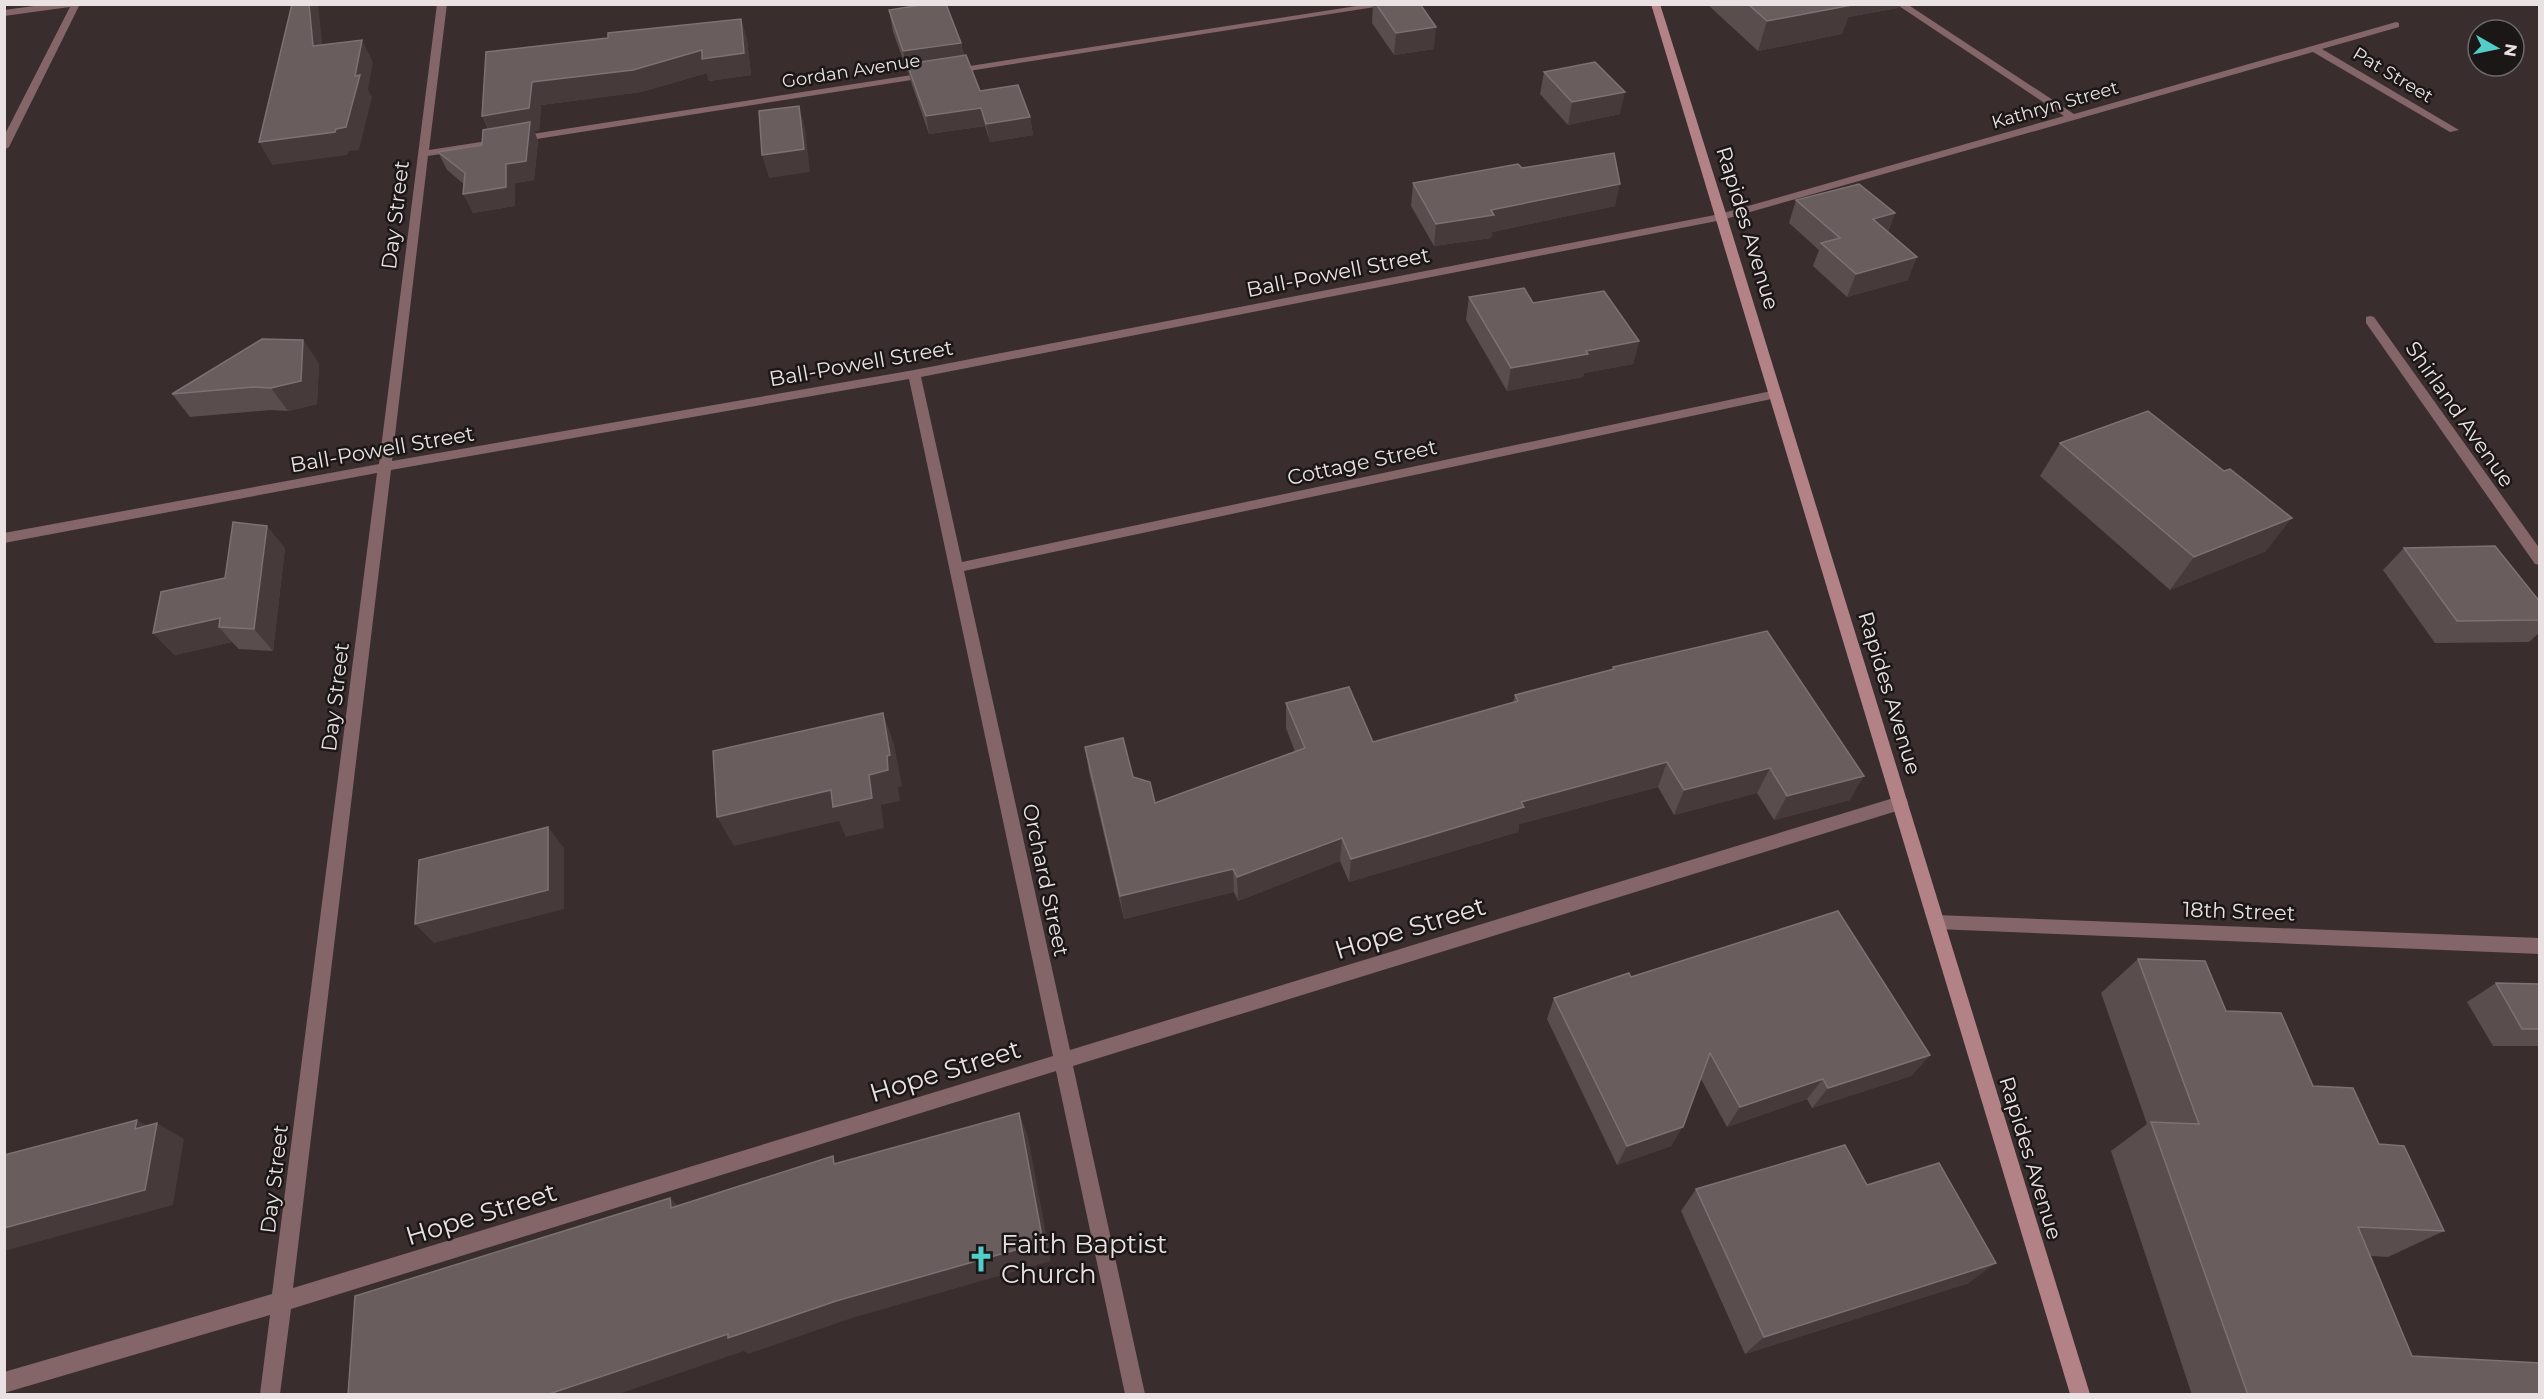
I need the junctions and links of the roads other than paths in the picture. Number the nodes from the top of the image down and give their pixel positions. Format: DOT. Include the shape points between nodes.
graph roads {
  1 [pos="75,4"];
  2 [pos="442,4"];
  3 [pos="1390,4"];
  4 [pos="1655,4"];
  5 [pos="1900,4"];
  6 [pos="4,13"];
  7 [pos="2396,25"];
  8 [pos="2314,48"];
  9 [pos="2072,117"];
  10 [pos="2454,130"];
  11 [pos="4,147"];
  12 [pos="424,154"];
  13 [pos="1722,217"];
  14 [pos="2370,320"];
  15 [pos="914,374"];
  16 [pos="1776,394"];
  17 [pos="385,467"];
  18 [pos="4,538"];
  19 [pos="2540,560"];
  20 [pos="956,568"];
  21 [pos="1900,803"];
  22 [pos="1936,922"];
  23 [pos="2540,946"];
  24 [pos="1063,1062"];
  25 [pos="280,1302"];
  26 [pos="4,1383"];
  27 [pos="270,1395"];
  28 [pos="1135,1395"];
  29 [pos="2080,1395"];
  1 -- 6 [label="street"];
  1 -- 11 [label="street"];
  2 -- 12 [label="street, Day Street"];
  3 -- 12 [label="street, Gordan Avenue"];
  4 -- 13 [label="main road, Rapides Avenue"];
  5 -- 9 [label="street"];
  7 -- 8 [label="street, Kathryn Street"];
  8 -- 9 [label="street, Kathryn Street"];
  8 -- 10 [label="street, Pat Street"];
  9 -- 13 [label="street, Kathryn Street"];
  12 -- 17 [label="street, Day Street"];
  13 -- 15 [label="street, Ball-Powell Street"];
  13 -- 16 [label="main road, Rapides Avenue"];
  14 -- 19 [label="street, Shirland Avenue"];
  15 -- 17 [label="street, Ball-Powell Street"];
  15 -- 20 [label="street, Orchard Street"];
  16 -- 20 [label="street, Cottage Street"];
  16 -- 21 [label="main road, Rapides Avenue"];
  17 -- 18 [label="street, Ball-Powell Street"];
  17 -- 25 [label="street, Day Street"];
  20 -- 24 [label="street, Orchard Street"];
  21 -- 22 [label="main road, Rapides Avenue"];
  21 -- 24 [label="street, Hope Street"];
  22 -- 23 [label="street, 18th Street"];
  22 -- 29 [label="main road, Rapides Avenue"];
  24 -- 25 [label="street, Hope Street"];
  24 -- 28 [label="street, Orchard Street"];
  25 -- 26 [label="street, Hope Street"];
  25 -- 27 [label="street, Day Street"];
}
